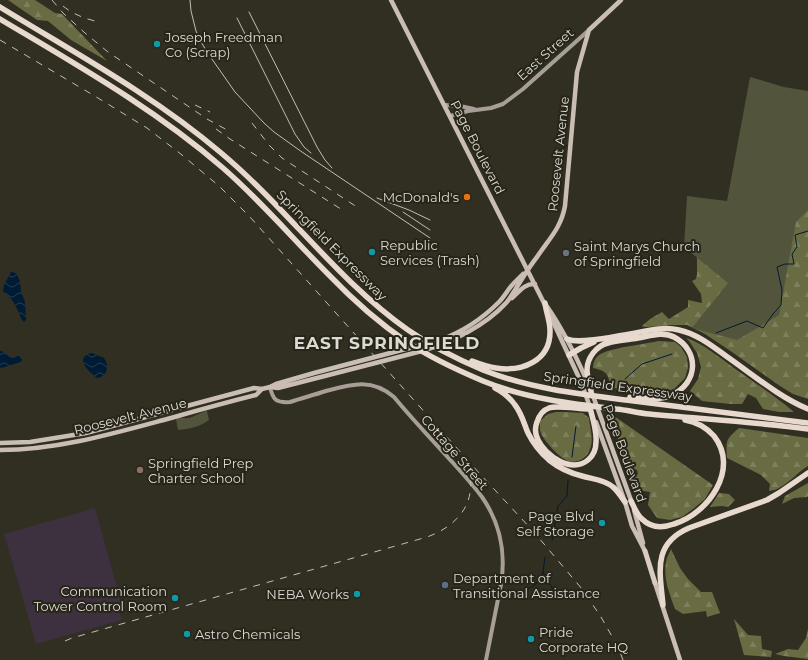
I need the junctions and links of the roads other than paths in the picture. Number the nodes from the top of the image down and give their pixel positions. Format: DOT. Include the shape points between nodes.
graph roads {
  1 [pos="391,0"];
  2 [pos="621,0"];
  3 [pos="0,7"];
  4 [pos="0,19"];
  5 [pos="589,30"];
  6 [pos="445,105"];
  7 [pos="476,110"];
  8 [pos="450,116"];
  9 [pos="528,271"];
  10 [pos="535,284"];
  11 [pos="507,302"];
  12 [pos="545,303"];
  13 [pos="567,339"];
  14 [pos="600,339"];
  15 [pos="441,342"];
  16 [pos="407,352"];
  17 [pos="449,354"];
  18 [pos="571,354"];
  19 [pos="484,382"];
  20 [pos="270,387"];
  21 [pos="262,389"];
  22 [pos="591,391"];
  23 [pos="602,397"];
  24 [pos="206,400"];
  25 [pos="582,407"];
  26 [pos="208,408"];
  27 [pos="590,408"];
  28 [pos="808,409"];
  29 [pos="170,410"];
  30 [pos="655,414"];
  31 [pos="172,417"];
  32 [pos="808,423"];
  33 [pos="808,429"];
  34 [pos="0,443"];
  35 [pos="0,450"];
  36 [pos="808,472"];
  37 [pos="631,501"];
  38 [pos="624,502"];
  39 [pos="645,551"];
  40 [pos="655,582"];
  41 [pos="663,605"];
  42 [pos="486,660"];
  43 [pos="680,660"];
  1 -- 6 [label="main road, Page Boulevard"];
  2 -- 5 [label="main road, East Street"];
  3 -- 17 [label="highway, Springfield Expressway" via="133,88 198,134 253,182 378,306 410,331"];
  4 -- 19 [label="highway, Springfield Expressway" via="136,102 172,127 208,155 268,210 330,276 382,324 428,355"];
  5 -- 7 [label="main road, East Street" via="511,99 496,107"];
  5 -- 9 [label="main road, Roosevelt Avenue" via="577,72 563,216"];
  6 -- 7 [label="main road, East Street"];
  6 -- 8 [label="main road, Page Boulevard"];
  7 -- 8 [label="main road, East Street"];
  8 -- 9 [label="main road, Page Boulevard"];
  9 -- 10 [label="main road, Page Boulevard"];
  9 -- 11 [label="main road, Roosevelt Avenue"];
  9 -- 15 [label="main road, Roosevelt Avenue" via="514,282 490,311"];
  10 -- 11 [label="main road" via="530,283"];
  10 -- 12 [label="main road, Page Boulevard"];
  11 -- 15 [label="main road, Roosevelt Avenue" via="470,331"];
  12 -- 13 [label="main road, Page Boulevard"];
  12 -- 17 [label="highway" via="550,329 549,340 543,354 532,363 513,369 498,368"];
  12 -- 18 [label="main road, Page Boulevard"];
  13 -- 14 [label="highway"];
  13 -- 18 [label="main road, Page Boulevard"];
  14 -- 18 [label="highway"];
  14 -- 28 [label="highway" via="660,329 687,332 710,345 790,401"];
  15 -- 16 [label="main road, Roosevelt Avenue"];
  16 -- 20 [label="main road, Roosevelt Avenue" via="380,356"];
  16 -- 20 [label="main road, Roosevelt Avenue" via="278,388"];
  17 -- 23 [label="highway, Springfield Expressway" via="504,377 545,388"];
  18 -- 22 [label="main road, Page Boulevard"];
  18 -- 27 [label="main road, Page Boulevard"];
  19 -- 25 [label="highway, Springfield Expressway"];
  19 -- 38 [label="highway" via="503,393 515,405 530,438 546,457 567,471 608,484"];
  20 -- 21 [label="main road, Roosevelt Avenue"];
  20 -- 42 [label="main road, Cottage Street" via="274,398 282,403 356,384 381,388 394,397 477,490 496,524 503,561"];
  21 -- 24 [label="main road, Roosevelt Avenue" via="254,388"];
  21 -- 26 [label="main road, Roosevelt Avenue" via="256,395"];
  22 -- 23 [label="highway" via="587,373 588,362 594,351 606,344 662,334 673,336 690,352 693,362 691,376 686,386 674,394 655,398"];
  22 -- 37 [label="main road, Page Boulevard"];
  23 -- 32 [label="highway, Springfield Expressway"];
  24 -- 26 [label="main road"];
  24 -- 29 [label="main road, Roosevelt Avenue"];
  25 -- 27 [label="highway" via="549,408 540,415 537,423 539,442 560,462 575,466 590,459 595,452 596,434"];
  25 -- 30 [label="highway, Springfield Expressway"];
  26 -- 31 [label="main road, Roosevelt Avenue"];
  27 -- 38 [label="main road, Page Boulevard"];
  29 -- 31 [label="main road"];
  29 -- 34 [label="main road, Roosevelt Avenue" via="86,433 30,442"];
  30 -- 33 [label="highway, Springfield Expressway"];
  30 -- 37 [label="highway" via="692,421 707,429 721,448 722,475 716,491 707,504 694,515 678,523 663,527 650,525 640,516"];
  31 -- 35 [label="main road, Roosevelt Avenue" via="77,442"];
  36 -- 41 [label="highway" via="766,500 689,528 673,537 660,561"];
  37 -- 39 [label="main road, Page Boulevard"];
  38 -- 39 [label="main road, Page Boulevard" via="632,526"];
  39 -- 40 [label="highway, Page Boulevard"];
  40 -- 41 [label="main road, Page Boulevard"];
  41 -- 43 [label="main road, Page Boulevard"];
}
